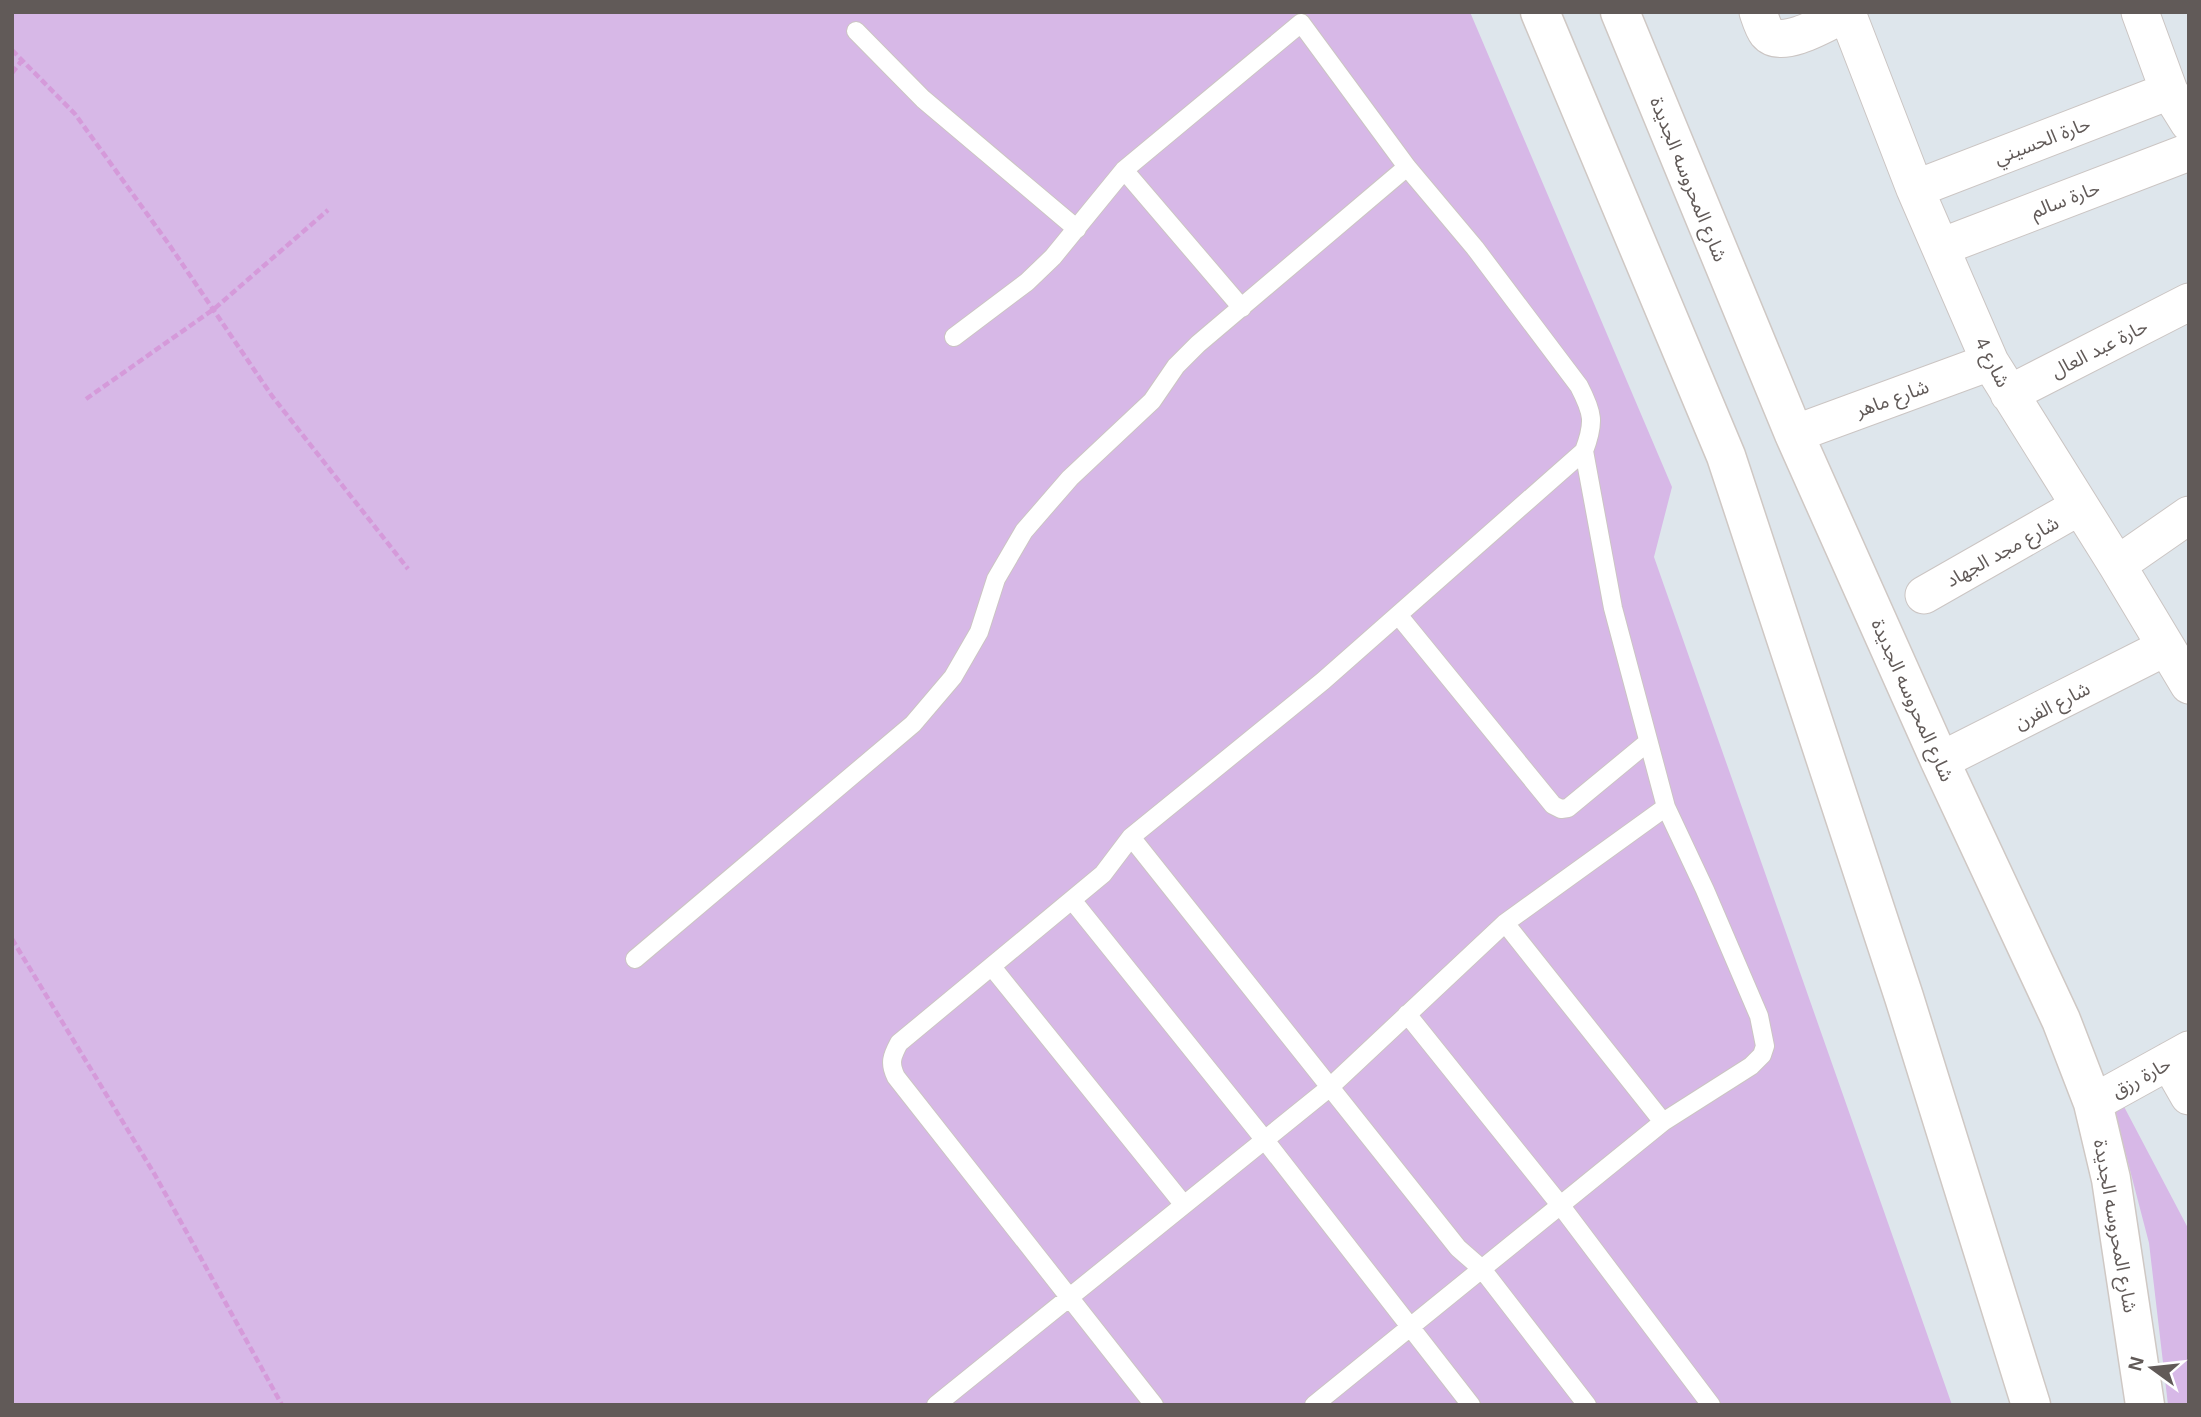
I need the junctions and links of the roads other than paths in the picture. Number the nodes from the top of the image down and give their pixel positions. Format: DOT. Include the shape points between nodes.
graph roads {
  1 [pos="1539,12"];
  2 [pos="1620,12"];
  3 [pos="1758,12"];
  4 [pos="1847,12"];
  5 [pos="2150,16"];
  6 [pos="1297,17"];
  7 [pos="856,31"];
  8 [pos="2169,91"];
  9 [pos="2189,124"];
  10 [pos="2189,152"];
  11 [pos="1407,167"];
  12 [pos="1124,170"];
  13 [pos="1915,189"];
  14 [pos="1077,229"];
  15 [pos="1941,247"];
  16 [pos="2189,302"];
  17 [pos="1242,308"];
  18 [pos="954,337"];
  19 [pos="1990,362"];
  20 [pos="2010,394"];
  21 [pos="1794,434"];
  22 [pos="1584,451"];
  23 [pos="2080,506"];
  24 [pos="2189,515"];
  25 [pos="2117,565"];
  26 [pos="1924,595"];
  27 [pos="1399,615"];
  28 [pos="2165,648"];
  29 [pos="2189,685"];
  30 [pos="1648,741"];
  31 [pos="1940,761"];
  32 [pos="1666,807"];
  33 [pos="1131,837"];
  34 [pos="1072,900"];
  35 [pos="1505,923"];
  36 [pos="635,959"];
  37 [pos="992,967"];
  38 [pos="1406,1014"];
  39 [pos="2179,1055"];
  40 [pos="1329,1088"];
  41 [pos="2189,1096"];
  42 [pos="2092,1103"];
  43 [pos="1663,1122"];
  44 [pos="1264,1139"];
  45 [pos="1184,1205"];
  46 [pos="1561,1206"];
  47 [pos="1482,1269"];
  48 [pos="1068,1298"];
  49 [pos="1410,1325"];
  50 [pos="1338,1398"];
  51 [pos="936,1405"];
  52 [pos="1154,1405"];
  53 [pos="1314,1405"];
  54 [pos="1471,1405"];
  55 [pos="1587,1405"];
  56 [pos="1711,1405"];
  57 [pos="2031,1405"];
  58 [pos="2145,1405"];
  1 -- 57 [label="main road" via="1726,456 1905,997"];
  2 -- 21 [label="main road, شارع المحروسه الجديدة"];
  3 -- 4 [label="street" via="1767,33 1786,39"];
  4 -- 13 [label="street, شارع 4"];
  5 -- 8 [label="street"];
  6 -- 11 [label="lane"];
  6 -- 12 [label="lane"];
  7 -- 14 [label="lane" via="923,99"];
  8 -- 9 [label="street"];
  8 -- 13 [label="street, حارة الحسيني"];
  10 -- 15 [label="street, حارة سالم"];
  11 -- 17 [label="lane"];
  11 -- 22 [label="lane" via="1475,248 1578,386 1592,421"];
  12 -- 14 [label="lane"];
  12 -- 17 [label="lane"];
  13 -- 15 [label="street, شارع 4"];
  14 -- 18 [label="lane" via="1027,282"];
  15 -- 19 [label="street, شارع 4"];
  16 -- 20 [label="street, حارة عبد العال"];
  17 -- 36 [label="lane" via="1198,344 1152,401 1070,478 1024,531 996,579 979,632 953,677 913,724"];
  19 -- 20 [label="street, شارع 4"];
  19 -- 21 [label="street, شارع ماهر"];
  20 -- 23 [label="street, شارع 4"];
  21 -- 31 [label="main road, شارع المحروسه الجديدة"];
  22 -- 27 [label="lane"];
  22 -- 30 [label="lane" via="1613,608"];
  23 -- 25 [label="street, شارع 4"];
  23 -- 26 [label="street, شارع مجد الجهاد"];
  24 -- 25 [label="street"];
  25 -- 28 [label="street, شارع 4"];
  27 -- 30 [label="lane" via="1553,806 1568,808"];
  27 -- 33 [label="lane"];
  28 -- 29 [label="street, شارع 4"];
  28 -- 31 [label="street, شارع الفرن"];
  30 -- 32 [label="lane"];
  31 -- 42 [label="main road, شارع المحروسه الجديدة" via="2061,1020"];
  32 -- 35 [label="lane"];
  32 -- 43 [label="lane" via="1759,1016 1765,1046 1751,1066"];
  33 -- 34 [label="lane" via="1103,874"];
  33 -- 40 [label="lane"];
  34 -- 37 [label="lane"];
  34 -- 44 [label="lane"];
  35 -- 38 [label="lane"];
  35 -- 43 [label="lane"];
  37 -- 45 [label="lane"];
  37 -- 48 [label="lane" via="900,1043 891,1066"];
  38 -- 40 [label="lane"];
  38 -- 46 [label="lane"];
  39 -- 41 [label="street"];
  39 -- 42 [label="street, حارة رزق"];
  40 -- 44 [label="lane"];
  40 -- 47 [label="lane" via="1458,1248"];
  42 -- 58 [label="main road, شارع المحروسه الجديدة" via="2111,1180"];
  43 -- 46 [label="lane"];
  44 -- 45 [label="lane"];
  44 -- 49 [label="lane"];
  45 -- 48 [label="lane"];
  46 -- 47 [label="lane"];
  46 -- 56 [label="lane"];
  47 -- 49 [label="lane"];
  47 -- 55 [label="lane"];
  48 -- 51 [label="lane"];
  48 -- 52 [label="lane"];
  49 -- 50 [label="lane"];
  49 -- 54 [label="lane"];
  50 -- 53 [label="lane"];
}
